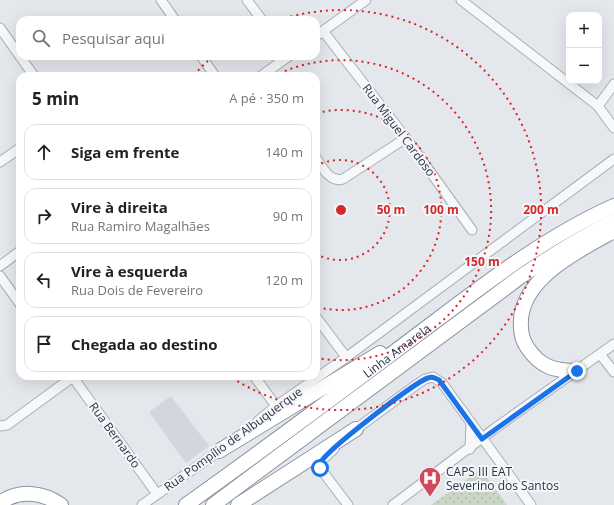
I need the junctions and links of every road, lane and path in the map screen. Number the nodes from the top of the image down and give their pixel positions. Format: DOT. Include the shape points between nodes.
graph roads {
  1 [pos="161,0"];
  2 [pos="247,0"];
  3 [pos="366,0"];
  4 [pos="461,0"];
  5 [pos="172,16"];
  6 [pos="259,16"];
  7 [pos="0,28"];
  8 [pos="320,34"];
  9 [pos="16,51"];
  10 [pos="23,60"];
  11 [pos="204,60"];
  12 [pos="283,60"];
  13 [pos="31,72"];
  14 [pos="212,72"];
  15 [pos="266,72"];
  16 [pos="614,84"];
  17 [pos="598,106"];
  18 [pos="614,128"];
  19 [pos="406,138"];
  20 [pos="16,151"];
  21 [pos="614,159"];
  22 [pos="0,162"];
  23 [pos="320,163"];
  24 [pos="614,206"];
  25 [pos="614,221"];
  26 [pos="472,230"];
  27 [pos="614,230"];
  28 [pos="16,254"];
  29 [pos="0,266"];
  30 [pos="0,276"];
  31 [pos="16,298"];
  32 [pos="435,321"];
  33 [pos="320,322"];
  34 [pos="614,344"];
  35 [pos="600,354"];
  36 [pos="346,357"];
  37 [pos="577,371"];
  38 [pos="614,372"];
  39 [pos="320,375"];
  40 [pos="67,380"];
  41 [pos="76,380"];
  42 [pos="257,380"];
  43 [pos="313,380"];
  44 [pos="276,406"];
  45 [pos="471,423"];
  46 [pos="4,425"];
  47 [pos="356,429"];
  48 [pos="482,439"];
  49 [pos="470,449"];
  50 [pos="219,451"];
  51 [pos="157,494"];
  52 [pos="0,503"];
  53 [pos="61,505"];
  54 [pos="142,505"];
  55 [pos="186,505"];
  56 [pos="213,505"];
  57 [pos="238,505"];
  58 [pos="348,505"];
  59 [pos="393,505"];
  60 [pos="531,505"];
  1 -- 5 [label="street"];
  2 -- 6 [label="street"];
  3 -- 8 [label="street"];
  4 -- 17 [label="street"];
  7 -- 9 [label="street"];
  8 -- 19 [label="street, Rua Miguel Cardoso"];
  10 -- 13 [label="street"];
  11 -- 14 [label="street"];
  12 -- 15 [label="street"];
  16 -- 17 [label="street"];
  17 -- 18 [label="street"];
  19 -- 23 [label="street" via="340,180 330,176"];
  19 -- 26 [label="street, Rua Miguel Cardoso"];
  20 -- 22 [label="street"];
  21 -- 36 [label="street, Rua Pompílio de Albuquerque"];
  24 -- 32 [label="highway, Linha Amarela" via="575,225 534,250"];
  25 -- 56 [label="highway, Linha Amarela" via="558,251 520,277"];
  27 -- 37 [label="highway" via="582,249 543,278 532,289 522,311 521,333 532,355 546,366"];
  28 -- 29 [label="street"];
  30 -- 31 [label="street"];
  32 -- 50 [label="highway" via="409,334"];
  32 -- 55 [label="highway, Linha Amarela"];
  33 -- 36 [label="street"];
  34 -- 35 [label="street"];
  35 -- 37 [label="street"];
  35 -- 38 [label="street"];
  36 -- 39 [label="street, Rua Pompílio de Albuquerque"];
  37 -- 48 [label="street"];
  40 -- 46 [label="street"];
  41 -- 51 [label="street, Rua Bernardo"];
  42 -- 44 [label="street"];
  43 -- 44 [label="street, Rua Pompílio de Albuquerque"];
  44 -- 50 [label="street, Rua Pompílio de Albuquerque"];
  45 -- 47 [label="street" via="439,380 433,377 425,379"];
  45 -- 48 [label="street"];
  45 -- 49 [label="street"];
  47 -- 57 [label="highway"];
  47 -- 58 [label="street" via="320,464 322,471"];
  48 -- 49 [label="street"];
  48 -- 60 [label="street"];
  49 -- 59 [label="street"];
  50 -- 51 [label="street, Rua Pompílio de Albuquerque"];
  51 -- 54 [label="street, Rua Pompílio de Albuquerque"];
  52 -- 53 [label="highway" via="12,496 29,493 51,498"];
}
